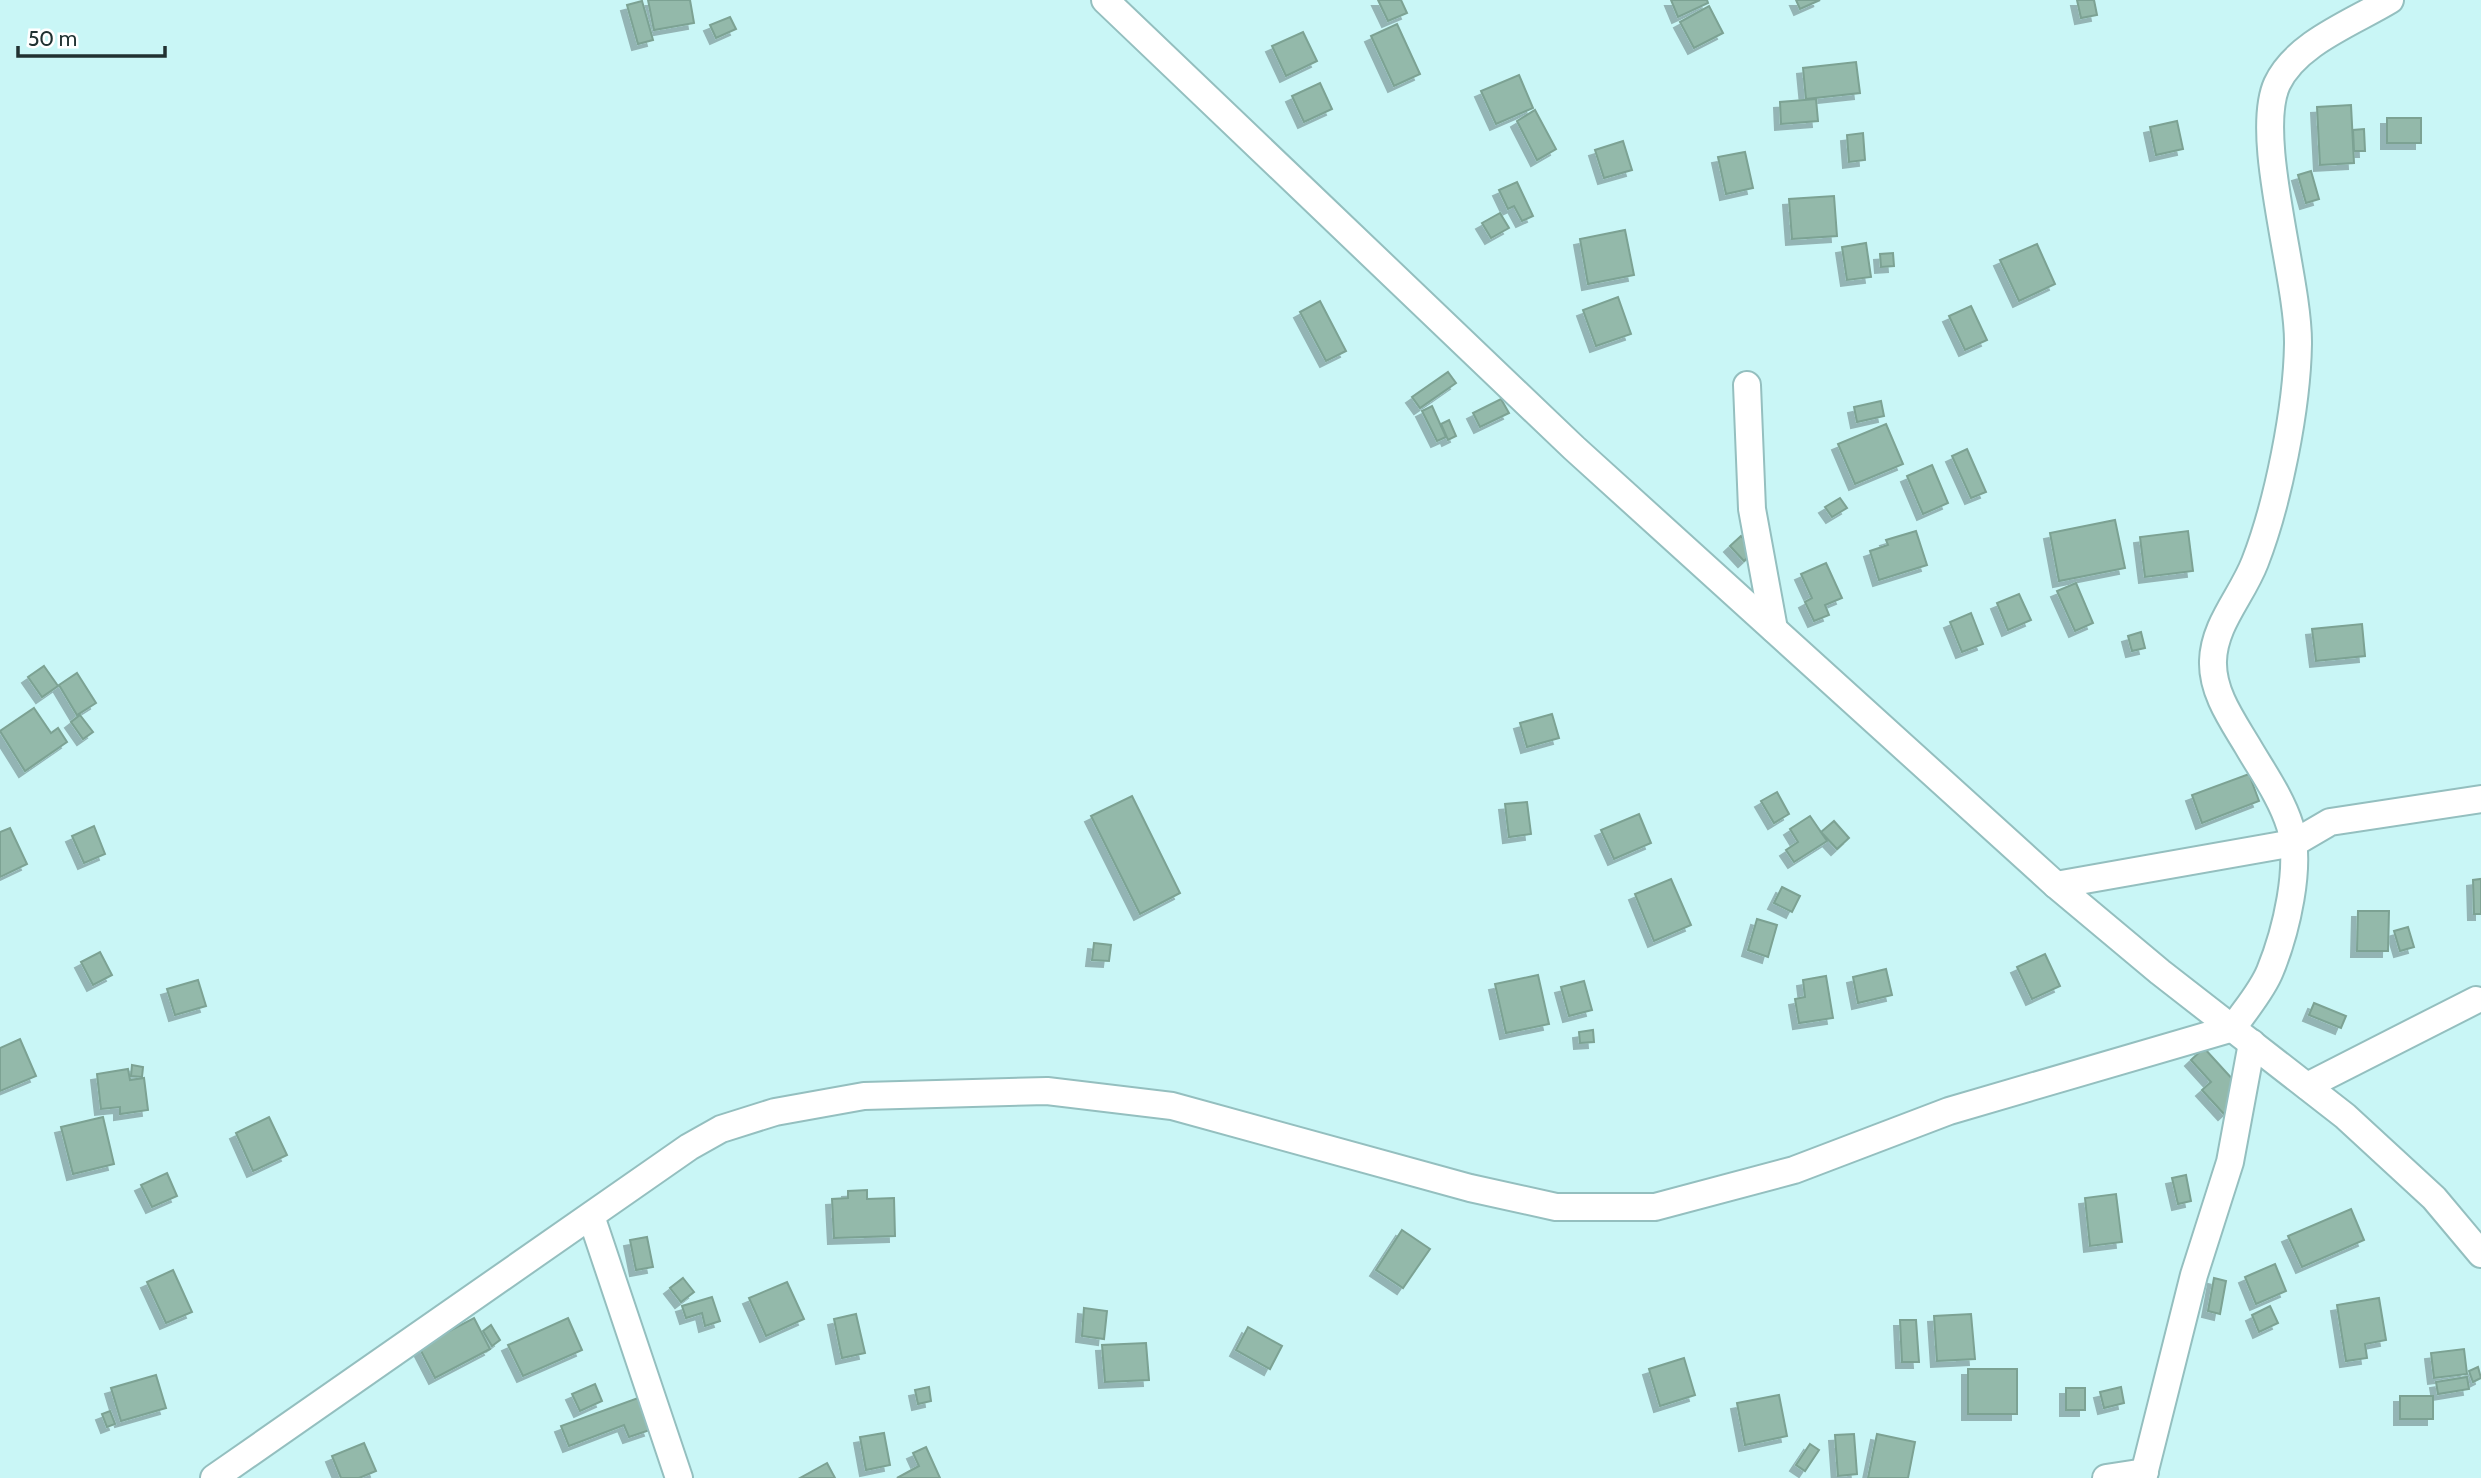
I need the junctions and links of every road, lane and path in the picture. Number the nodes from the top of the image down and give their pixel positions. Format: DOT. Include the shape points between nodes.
graph roads {
  1 [pos="1105,0"];
  2 [pos="2390,0"];
  3 [pos="1747,385"];
  4 [pos="1774,629"];
  5 [pos="2481,799"];
  6 [pos="2294,843"];
  7 [pos="2056,885"];
  8 [pos="2476,1000"];
  9 [pos="2242,1036"];
  10 [pos="2307,1086"];
  11 [pos="592,1216"];
  12 [pos="2481,1254"];
  13 [pos="2144,1475"];
  14 [pos="214,1478"];
  15 [pos="679,1478"];
  16 [pos="2106,1478"];
  1 -- 4 [label="street" via="1574,449"];
  2 -- 6 [label="street" via="2311,47 2278,82 2271,104 2271,140 2298,344 2276,490 2254,563 2219,630 2213,661 2216,688 2276,795"];
  3 -- 4 [label="street" via="1752,509"];
  4 -- 7 [label="street"];
  5 -- 6 [label="street" via="2330,822"];
  6 -- 7 [label="street"];
  6 -- 9 [label="street" via="2288,911 2269,973"];
  7 -- 9 [label="street"];
  8 -- 10 [label="street"];
  9 -- 10 [label="street"];
  9 -- 11 [label="street" via="1948,1111 1794,1170 1655,1207 1556,1207 1470,1188 1172,1105 1047,1091 864,1096 775,1112 721,1129 689,1147"];
  9 -- 13 [label="street" via="2230,1162 2194,1275"];
  10 -- 12 [label="street" via="2434,1198"];
  11 -- 14 [label="street"];
  11 -- 15 [label="street"];
  13 -- 16 [label="street"];
}
